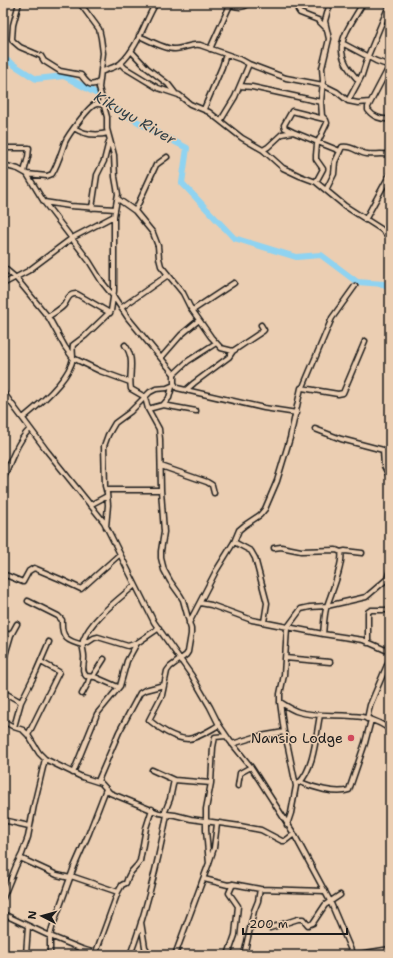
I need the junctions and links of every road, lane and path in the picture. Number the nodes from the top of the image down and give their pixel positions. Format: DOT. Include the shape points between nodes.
graph roads {
  1 [pos="19,3"];
  2 [pos="79,3"];
  3 [pos="156,3"];
  4 [pos="224,3"];
  5 [pos="248,3"];
  6 [pos="298,3"];
  7 [pos="330,3"];
  8 [pos="363,3"];
  9 [pos="390,3"];
  10 [pos="230,5"];
  11 [pos="325,26"];
  12 [pos="139,36"];
  13 [pos="342,43"];
  14 [pos="210,49"];
  15 [pos="131,51"];
  16 [pos="226,54"];
  17 [pos="368,56"];
  18 [pos="120,64"];
  19 [pos="249,64"];
  20 [pos="390,65"];
  21 [pos="101,72"];
  22 [pos="385,76"];
  23 [pos="390,78"];
  24 [pos="359,81"];
  25 [pos="99,82"];
  26 [pos="323,85"];
  27 [pos="240,86"];
  28 [pos="175,94"];
  29 [pos="348,101"];
  30 [pos="321,102"];
  31 [pos="370,102"];
  32 [pos="103,105"];
  33 [pos="204,109"];
  34 [pos="390,119"];
  35 [pos="221,120"];
  36 [pos="326,120"];
  37 [pos="74,128"];
  38 [pos="293,132"];
  39 [pos="108,134"];
  40 [pos="110,140"];
  41 [pos="318,142"];
  42 [pos="3,148"];
  43 [pos="263,150"];
  44 [pos="340,151"];
  45 [pos="390,155"];
  46 [pos="167,157"];
  47 [pos="3,165"];
  48 [pos="25,173"];
  49 [pos="390,174"];
  50 [pos="316,182"];
  51 [pos="326,190"];
  52 [pos="118,199"];
  53 [pos="44,202"];
  54 [pos="92,208"];
  55 [pos="115,210"];
  56 [pos="135,210"];
  57 [pos="114,216"];
  58 [pos="365,220"];
  59 [pos="72,238"];
  60 [pos="390,238"];
  61 [pos="3,267"];
  62 [pos="168,275"];
  63 [pos="16,278"];
  64 [pos="234,283"];
  65 [pos="3,284"];
  66 [pos="355,286"];
  67 [pos="114,297"];
  68 [pos="121,306"];
  69 [pos="193,310"];
  70 [pos="110,312"];
  71 [pos="48,317"];
  72 [pos="199,320"];
  73 [pos="261,325"];
  74 [pos="365,341"];
  75 [pos="216,343"];
  76 [pos="125,345"];
  77 [pos="234,351"];
  78 [pos="73,358"];
  79 [pos="161,358"];
  80 [pos="174,374"];
  81 [pos="130,382"];
  82 [pos="173,386"];
  83 [pos="302,388"];
  84 [pos="186,390"];
  85 [pos="3,392"];
  86 [pos="145,397"];
  87 [pos="163,405"];
  88 [pos="148,409"];
  89 [pos="196,411"];
  90 [pos="297,413"];
  91 [pos="23,418"];
  92 [pos="30,429"];
  93 [pos="315,429"];
  94 [pos="161,466"];
  95 [pos="390,478"];
  96 [pos="3,480"];
  97 [pos="106,490"];
  98 [pos="161,490"];
  99 [pos="214,493"];
  100 [pos="107,496"];
  101 [pos="90,505"];
  102 [pos="106,528"];
  103 [pos="234,542"];
  104 [pos="274,548"];
  105 [pos="341,552"];
  106 [pos="362,553"];
  107 [pos="120,554"];
  108 [pos="390,570"];
  109 [pos="3,574"];
  110 [pos="135,585"];
  111 [pos="28,601"];
  112 [pos="200,603"];
  113 [pos="327,606"];
  114 [pos="390,610"];
  115 [pos="264,622"];
  116 [pos="189,623"];
  117 [pos="18,624"];
  118 [pos="159,628"];
  119 [pos="287,628"];
  120 [pos="3,633"];
  121 [pos="323,634"];
  122 [pos="11,635"];
  123 [pos="49,642"];
  124 [pos="83,643"];
  125 [pos="137,643"];
  126 [pos="368,643"];
  127 [pos="390,652"];
  128 [pos="285,658"];
  129 [pos="390,658"];
  130 [pos="104,659"];
  131 [pos="180,660"];
  132 [pos="3,662"];
  133 [pos="41,662"];
  134 [pos="330,662"];
  135 [pos="91,676"];
  136 [pos="164,685"];
  137 [pos="118,687"];
  138 [pos="3,692"];
  139 [pos="82,694"];
  140 [pos="21,702"];
  141 [pos="280,702"];
  142 [pos="320,715"];
  143 [pos="369,719"];
  144 [pos="3,721"];
  145 [pos="219,725"];
  146 [pos="14,727"];
  147 [pos="390,729"];
  148 [pos="284,732"];
  149 [pos="28,735"];
  150 [pos="226,736"];
  151 [pos="232,744"];
  152 [pos="45,759"];
  153 [pos="251,767"];
  154 [pos="152,770"];
  155 [pos="73,773"];
  156 [pos="174,780"];
  157 [pos="98,781"];
  158 [pos="300,782"];
  159 [pos="211,783"];
  160 [pos="238,786"];
  161 [pos="296,786"];
  162 [pos="106,789"];
  163 [pos="152,809"];
  164 [pos="165,814"];
  165 [pos="3,820"];
  166 [pos="206,822"];
  167 [pos="217,824"];
  168 [pos="287,825"];
  169 [pos="29,826"];
  170 [pos="294,834"];
  171 [pos="20,858"];
  172 [pos="209,864"];
  173 [pos="70,877"];
  174 [pos="204,879"];
  175 [pos="233,884"];
  176 [pos="260,889"];
  177 [pos="325,891"];
  178 [pos="118,892"];
  179 [pos="340,895"];
  180 [pos="3,898"];
  181 [pos="330,901"];
  182 [pos="3,914"];
  183 [pos="141,920"];
  184 [pos="28,926"];
  185 [pos="270,928"];
  186 [pos="50,936"];
  187 [pos="82,949"];
  188 [pos="390,949"];
  189 [pos="95,954"];
  190 [pos="26,955"];
  191 [pos="50,955"];
  192 [pos="78,955"];
  193 [pos="102,955"];
  194 [pos="130,955"];
  195 [pos="150,955"];
  196 [pos="175,955"];
  197 [pos="228,955"];
  198 [pos="244,955"];
  1 -- 25 [label="street" via="12,39 20,48 40,55 44,61 60,71 82,76 89,85"];
  2 -- 21 [label="street" via="99,29 103,53"];
  3 -- 12 [label="street"];
  4 -- 10 [label="street"];
  5 -- 10 [label="street" via="245,7"];
  6 -- 11 [label="street" via="300,13 318,20"];
  7 -- 11 [label="street"];
  8 -- 13 [label="street"];
  9 -- 17 [label="street"];
  10 -- 14 [label="street"];
  11 -- 26 [label="street" via="329,39 322,68"];
  12 -- 14 [label="street" via="168,48 195,44"];
  12 -- 15 [label="street"];
  13 -- 17 [label="street"];
  13 -- 24 [label="street" via="346,66"];
  14 -- 16 [label="street"];
  15 -- 18 [label="street"];
  15 -- 28 [label="street" via="147,68 168,84"];
  16 -- 19 [label="street"];
  16 -- 33 [label="street"];
  17 -- 20 [label="street"];
  17 -- 24 [label="street"];
  18 -- 21 [label="street"];
  18 -- 28 [label="street" via="158,88"];
  19 -- 26 [label="street" via="286,78"];
  19 -- 27 [label="street"];
  20 -- 22 [label="street"];
  21 -- 25 [label="street"];
  22 -- 23 [label="street"];
  22 -- 31 [label="street"];
  24 -- 29 [label="street"];
  25 -- 32 [label="street"];
  26 -- 29 [label="street"];
  26 -- 30 [label="street"];
  27 -- 30 [label="street"];
  27 -- 35 [label="street"];
  28 -- 33 [label="street"];
  29 -- 31 [label="street"];
  30 -- 36 [label="street" via="322,116"];
  31 -- 34 [label="street" via="368,110 373,115 384,120"];
  32 -- 37 [label="street" via="97,103 92,106"];
  32 -- 39 [label="street"];
  33 -- 35 [label="street"];
  35 -- 43 [label="street" via="242,138"];
  36 -- 38 [label="street" via="292,111 284,125"];
  36 -- 41 [label="street"];
  37 -- 39 [label="street" via="85,133"];
  37 -- 48 [label="street" via="65,141 64,150 52,174 48,176"];
  38 -- 41 [label="street"];
  38 -- 43 [label="street" via="282,134"];
  39 -- 40 [label="street"];
  40 -- 52 [label="street" via="114,154 114,178"];
  40 -- 54 [label="street" via="97,175"];
  41 -- 44 [label="street"];
  41 -- 50 [label="street" via="316,159 323,169"];
  42 -- 48 [label="street" via="29,148"];
  43 -- 50 [label="street" via="283,168"];
  44 -- 45 [label="street" via="342,147 349,146 364,153"];
  44 -- 51 [label="street" via="335,162 334,174"];
  46 -- 56 [label="street" via="156,165"];
  47 -- 48 [label="street"];
  48 -- 53 [label="street"];
  49 -- 58 [label="street"];
  50 -- 51 [label="street"];
  51 -- 58 [label="street"];
  52 -- 55 [label="street"];
  52 -- 56 [label="street"];
  53 -- 54 [label="street"];
  53 -- 59 [label="street"];
  54 -- 55 [label="street"];
  55 -- 57 [label="street"];
  56 -- 62 [label="street" via="153,233 160,263"];
  57 -- 59 [label="street"];
  57 -- 67 [label="street"];
  58 -- 60 [label="street" via="381,229"];
  59 -- 63 [label="street"];
  59 -- 67 [label="street"];
  61 -- 63 [label="street"];
  62 -- 68 [label="street"];
  62 -- 69 [label="street"];
  63 -- 65 [label="street"];
  63 -- 71 [label="street"];
  64 -- 69 [label="street"];
  66 -- 83 [label="street" via="332,318"];
  67 -- 68 [label="street"];
  67 -- 70 [label="street"];
  68 -- 70 [label="street"];
  68 -- 79 [label="street"];
  69 -- 72 [label="street"];
  70 -- 71 [label="street" via="73,294 63,306"];
  70 -- 78 [label="street" via="73,345"];
  71 -- 78 [label="street"];
  72 -- 75 [label="street"];
  72 -- 79 [label="street" via="181,335"];
  73 -- 77 [label="street" via="263,331"];
  74 -- 83 [label="street" via="343,393"];
  75 -- 77 [label="street" via="221,348"];
  75 -- 80 [label="street" via="188,361"];
  76 -- 81 [label="street" via="131,360"];
  77 -- 84 [label="street" via="229,358"];
  78 -- 81 [label="street"];
  78 -- 91 [label="street" via="61,381"];
  79 -- 80 [label="street"];
  80 -- 82 [label="street"];
  81 -- 86 [label="street" via="131,389"];
  82 -- 84 [label="street"];
  82 -- 86 [label="street" via="152,390"];
  82 -- 87 [label="street" via="169,398"];
  83 -- 90 [label="street"];
  84 -- 90 [label="street"];
  85 -- 91 [label="street"];
  86 -- 88 [label="street"];
  86 -- 97 [label="street" via="115,423 108,434 104,446"];
  87 -- 88 [label="street"];
  87 -- 89 [label="street"];
  88 -- 94 [label="street" via="159,429"];
  90 -- 103 [label="street" via="277,481 265,509 240,528"];
  91 -- 92 [label="street"];
  92 -- 96 [label="street" via="25,434"];
  92 -- 101 [label="street"];
  93 -- 95 [label="street" via="383,450 383,463"];
  94 -- 98 [label="street"];
  94 -- 99 [label="street" via="207,482 212,485"];
  97 -- 98 [label="street"];
  97 -- 100 [label="street"];
  98 -- 116 [label="street" via="164,532 161,558 164,570 183,600"];
  100 -- 101 [label="street"];
  100 -- 102 [label="street"];
  101 -- 102 [label="street"];
  102 -- 107 [label="street"];
  103 -- 112 [label="street"];
  103 -- 115 [label="street" via="251,551 255,558 267,603"];
  104 -- 105 [label="street"];
  105 -- 106 [label="street"];
  105 -- 113 [label="street" via="342,557"];
  107 -- 109 [label="street" via="81,589 34,568 29,571 23,582"];
  107 -- 110 [label="street"];
  108 -- 113 [label="street" via="387,579 366,597"];
  110 -- 118 [label="street"];
  110 -- 124 [label="street" via="98,618"];
  111 -- 124 [label="street" via="58,616 62,620 62,631 68,640"];
  112 -- 115 [label="street"];
  112 -- 116 [label="street"];
  113 -- 119 [label="street" via="301,610"];
  113 -- 121 [label="street"];
  114 -- 126 [label="street" via="368,612"];
  115 -- 119 [label="street"];
  116 -- 131 [label="street" via="191,634 188,652"];
  117 -- 122 [label="street"];
  118 -- 125 [label="street"];
  118 -- 131 [label="street"];
  119 -- 121 [label="street"];
  119 -- 128 [label="street"];
  120 -- 122 [label="street"];
  121 -- 126 [label="street"];
  122 -- 132 [label="street"];
  123 -- 133 [label="street"];
  124 -- 125 [label="street" via="98,637 126,646"];
  124 -- 135 [label="street" via="83,671 86,676"];
  125 -- 137 [label="street"];
  126 -- 127 [label="street"];
  128 -- 134 [label="street"];
  128 -- 141 [label="street"];
  129 -- 143 [label="street" via="370,705"];
  130 -- 135 [label="street"];
  131 -- 136 [label="street" via="170,667"];
  131 -- 145 [label="street" via="201,691"];
  133 -- 140 [label="street"];
  133 -- 149 [label="street" via="59,672"];
  135 -- 137 [label="street"];
  135 -- 139 [label="street"];
  136 -- 145 [label="street" via="159,702 149,720 151,722 171,734 188,739"];
  136 -- 157 [label="street" via="140,693 119,732"];
  137 -- 155 [label="street" via="97,714"];
  138 -- 140 [label="street"];
  140 -- 146 [label="street"];
  141 -- 142 [label="street" via="290,709"];
  141 -- 148 [label="street"];
  142 -- 143 [label="street"];
  142 -- 158 [label="street" via="309,767"];
  143 -- 147 [label="street"];
  143 -- 158 [label="street" via="365,743 349,790 335,791"];
  144 -- 146 [label="street"];
  145 -- 150 [label="street"];
  146 -- 149 [label="street"];
  148 -- 151 [label="street"];
  148 -- 161 [label="street"];
  149 -- 152 [label="street"];
  150 -- 151 [label="street"];
  150 -- 159 [label="street" via="215,737"];
  151 -- 153 [label="street"];
  152 -- 155 [label="street"];
  152 -- 169 [label="street"];
  153 -- 160 [label="street" via="240,773"];
  153 -- 168 [label="street"];
  154 -- 156 [label="street"];
  155 -- 157 [label="street"];
  156 -- 159 [label="street"];
  156 -- 164 [label="street"];
  157 -- 162 [label="street"];
  158 -- 161 [label="street"];
  159 -- 166 [label="street"];
  161 -- 168 [label="street"];
  162 -- 163 [label="street" via="110,793"];
  162 -- 173 [label="street"];
  163 -- 164 [label="street"];
  163 -- 178 [label="street" via="139,864 132,869 126,883"];
  164 -- 166 [label="street"];
  164 -- 183 [label="street" via="154,875"];
  165 -- 169 [label="street"];
  166 -- 167 [label="street"];
  166 -- 172 [label="street"];
  167 -- 170 [label="street" via="261,830 282,841"];
  167 -- 172 [label="street"];
  168 -- 170 [label="street"];
  169 -- 171 [label="street" via="28,837"];
  170 -- 177 [label="street"];
  171 -- 173 [label="street" via="57,875"];
  171 -- 180 [label="street"];
  172 -- 174 [label="street"];
  173 -- 178 [label="street"];
  173 -- 186 [label="street"];
  174 -- 175 [label="street"];
  174 -- 196 [label="street"];
  175 -- 176 [label="street"];
  175 -- 197 [label="street" via="229,893 238,910 235,935"];
  176 -- 177 [label="street"];
  176 -- 198 [label="street"];
  177 -- 181 [label="street"];
  178 -- 189 [label="street"];
  179 -- 181 [label="street"];
  181 -- 185 [label="street" via="311,924 308,925 298,919"];
  181 -- 188 [label="street" via="352,955"];
  182 -- 184 [label="street"];
  183 -- 194 [label="street"];
  183 -- 195 [label="street" via="145,947"];
  184 -- 186 [label="street"];
  184 -- 190 [label="street"];
  186 -- 187 [label="street"];
  186 -- 191 [label="street"];
  187 -- 189 [label="street"];
  187 -- 192 [label="street"];
  189 -- 193 [label="street"];
}
